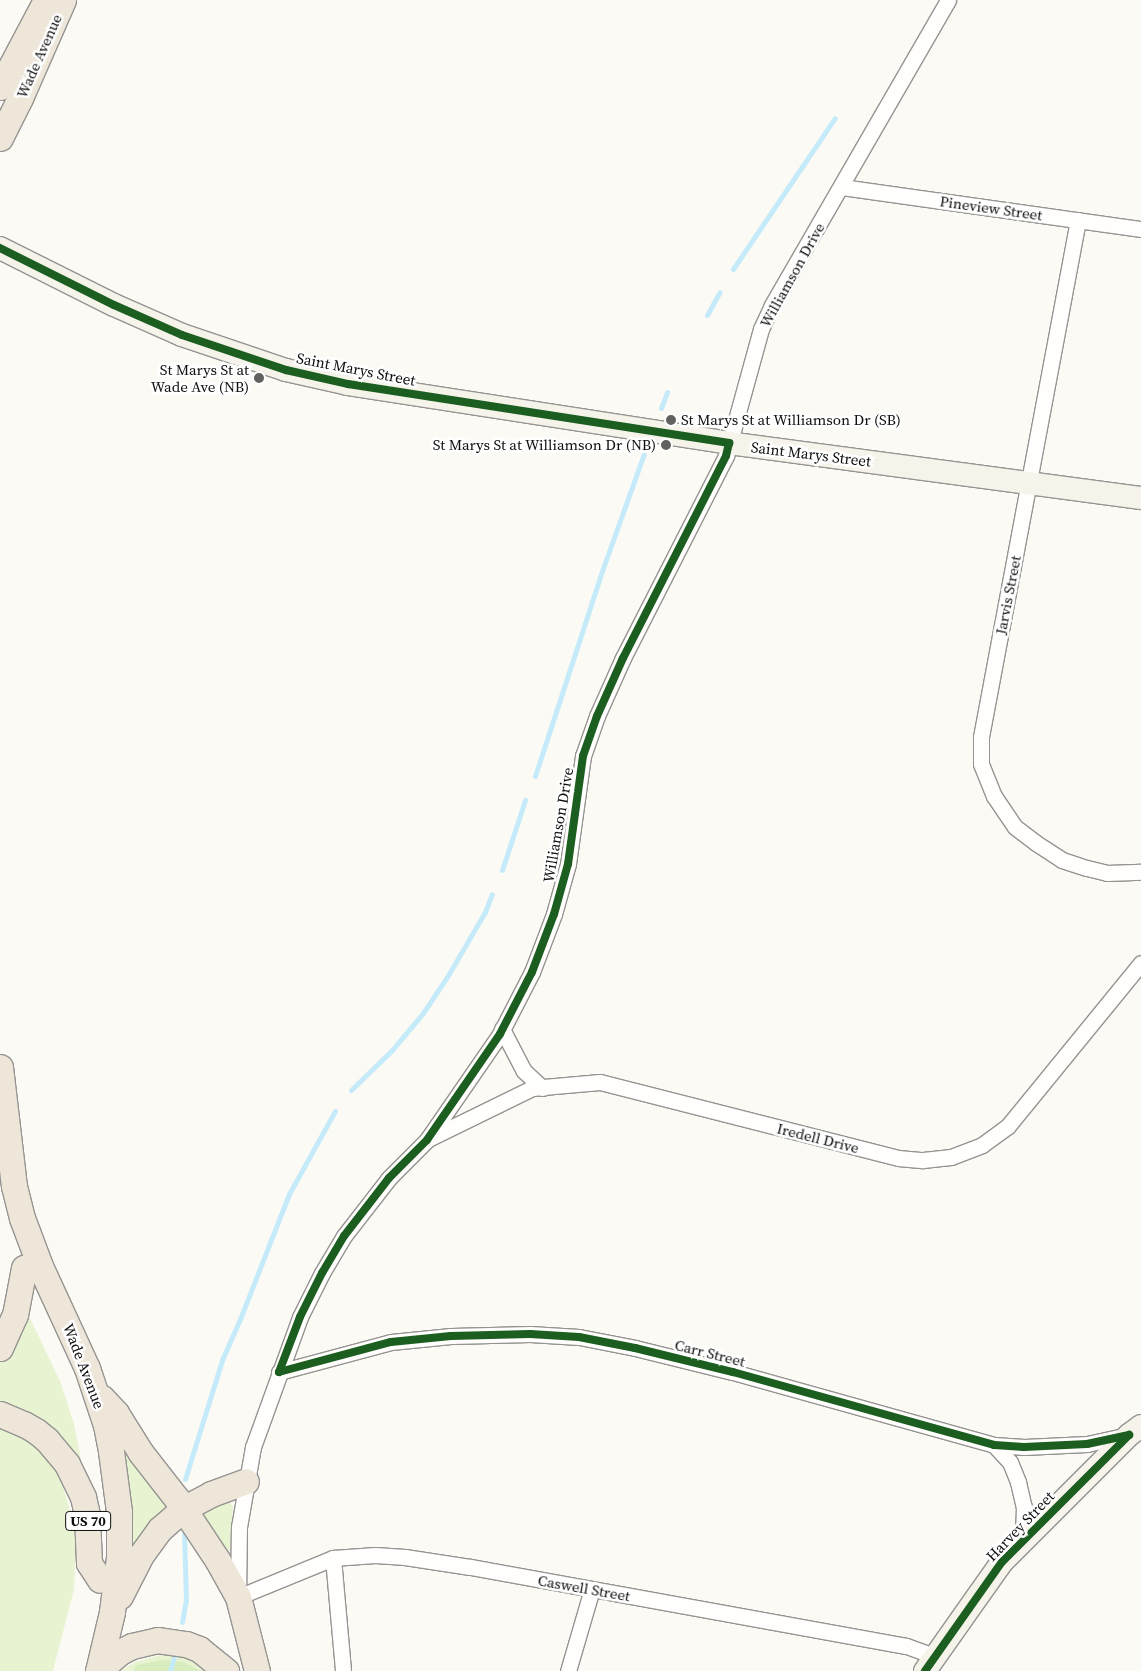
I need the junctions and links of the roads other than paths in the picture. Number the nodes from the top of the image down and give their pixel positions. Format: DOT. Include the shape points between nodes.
graph roads {
  1 [pos="948,0"];
  2 [pos="57,1"];
  3 [pos="0,87"];
  4 [pos="0,138"];
  5 [pos="842,186"];
  6 [pos="1078,220"];
  7 [pos="1141,229"];
  8 [pos="0,248"];
  9 [pos="729,443"];
  10 [pos="1028,482"];
  11 [pos="1141,498"];
  12 [pos="1141,872"];
  13 [pos="1141,964"];
  14 [pos="502,1029"];
  15 [pos="0,1068"];
  16 [pos="542,1088"];
  17 [pos="427,1140"];
  18 [pos="0,1191"];
  19 [pos="24,1268"];
  20 [pos="0,1348"];
  21 [pos="279,1372"];
  22 [pos="95,1390"];
  23 [pos="0,1414"];
  24 [pos="1135,1430"];
  25 [pos="994,1446"];
  26 [pos="246,1481"];
  27 [pos="184,1509"];
  28 [pos="1023,1541"];
  29 [pos="333,1558"];
  30 [pos="100,1580"];
  31 [pos="592,1589"];
  32 [pos="238,1597"];
  33 [pos="112,1612"];
  34 [pos="929,1664"];
  35 [pos="80,1671"];
  36 [pos="98,1671"];
  37 [pos="226,1671"];
  38 [pos="244,1671"];
  39 [pos="257,1671"];
  40 [pos="343,1671"];
  41 [pos="568,1671"];
  1 -- 5 [label="street, Williamson Drive"];
  2 -- 3 [label="main road, Wade Avenue"];
  2 -- 4 [label="main road, Wade Avenue" via="20,98"];
  5 -- 6 [label="street, Pineview Street"];
  5 -- 9 [label="street, Williamson Drive" via="761,329"];
  6 -- 7 [label="street, Pineview Street"];
  6 -- 10 [label="street, Jarvis Street"];
  8 -- 9 [label="main road, Saint Marys Street" via="182,335 286,370 358,386"];
  9 -- 10 [label="main road, Saint Marys Street"];
  9 -- 14 [label="street, Williamson Drive" via="726,456 597,716 583,756 568,864 554,914 532,972"];
  10 -- 11 [label="main road, Saint Marys Street"];
  10 -- 12 [label="street, Jarvis Street" via="981,737 981,764 994,796 1015,827 1036,843 1062,860 1087,868 1107,873"];
  13 -- 16 [label="street, Iredell Drive" via="1008,1126 982,1145 950,1157 898,1158 600,1082"];
  14 -- 16 [label="street" via="524,1070"];
  14 -- 17 [label="street, Williamson Drive"];
  15 -- 22 [label="main road, Wade Avenue" via="12,1171 22,1218"];
  16 -- 17 [label="street, Iredell Drive" via="532,1088"];
  17 -- 21 [label="street, Williamson Drive" via="389,1178 344,1236 300,1317"];
  18 -- 19 [label="main road, Wade Avenue"];
  19 -- 20 [label="main road" via="15,1315"];
  19 -- 30 [label="main road, Wade Avenue" via="72,1370 90,1430 98,1464 103,1523"];
  21 -- 25 [label="street, Carr Street" via="391,1342 452,1336 530,1334 579,1337 733,1372"];
  21 -- 26 [label="street, Williamson Drive" via="253,1447"];
  22 -- 27 [label="main road" via="116,1413 141,1453"];
  22 -- 33 [label="main road, Wade Avenue" via="111,1451 118,1512 119,1557"];
  23 -- 30 [label="main road, US 70" via="36,1431 67,1464 87,1515 89,1563"];
  24 -- 25 [label="street, Carr Street" via="1088,1444"];
  24 -- 28 [label="main road, Harvey Street"];
  25 -- 28 [label="street" via="1010,1462 1018,1482 1024,1507"];
  26 -- 27 [label="main road"];
  26 -- 32 [label="street, Williamson Drive" via="239,1527"];
  27 -- 32 [label="main road"];
  27 -- 33 [label="main road" via="149,1542"];
  28 -- 34 [label="main road, Harvey Street" via="1002,1562"];
  29 -- 31 [label="street, Caswell Street" via="405,1557"];
  29 -- 32 [label="street, Caswell Street"];
  29 -- 40 [label="street"];
  30 -- 35 [label="main road, Wade Avenue"];
  31 -- 34 [label="street, Caswell Street" via="906,1646"];
  31 -- 41 [label="street"];
  32 -- 38 [label="main road"];
  32 -- 39 [label="main road"];
  33 -- 36 [label="main road, Wade Avenue"];
  36 -- 37 [label="main road" via="120,1652 157,1640 186,1644 209,1656"];
}
